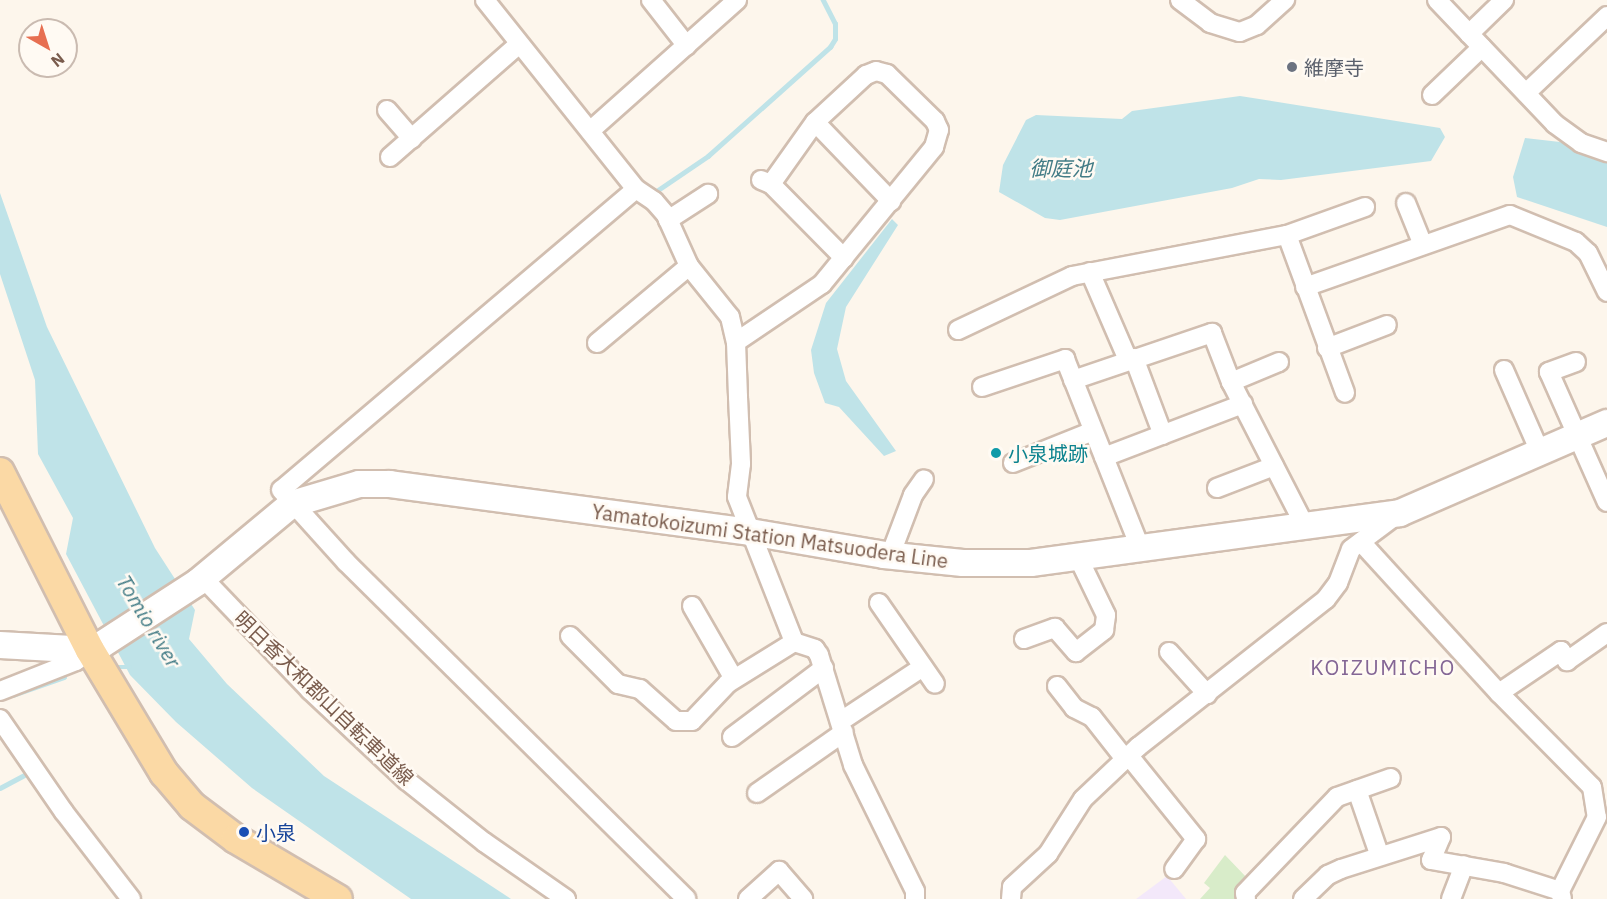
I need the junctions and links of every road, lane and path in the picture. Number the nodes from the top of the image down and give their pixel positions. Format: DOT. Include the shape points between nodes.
graph roads {
  1 [pos="485,0"];
  2 [pos="651,0"];
  3 [pos="736,0"];
  4 [pos="1180,0"];
  5 [pos="1285,0"];
  6 [pos="1437,0"];
  7 [pos="1504,0"];
  8 [pos="1607,16"];
  9 [pos="1469,34"];
  10 [pos="519,44"];
  11 [pos="687,46"];
  12 [pos="1482,47"];
  13 [pos="1526,93"];
  14 [pos="1432,95"];
  15 [pos="387,110"];
  16 [pos="814,122"];
  17 [pos="590,131"];
  18 [pos="412,139"];
  19 [pos="1605,148"];
  20 [pos="390,157"];
  21 [pos="636,189"];
  22 [pos="708,194"];
  23 [pos="891,201"];
  24 [pos="1406,203"];
  25 [pos="1365,207"];
  26 [pos="668,220"];
  27 [pos="1287,235"];
  28 [pos="1423,245"];
  29 [pos="844,258"];
  30 [pos="689,266"];
  31 [pos="1090,272"];
  32 [pos="1305,287"];
  33 [pos="1607,292"];
  34 [pos="1387,325"];
  35 [pos="958,330"];
  36 [pos="736,342"];
  37 [pos="597,343"];
  38 [pos="1327,348"];
  39 [pos="1131,359"];
  40 [pos="1279,362"];
  41 [pos="1576,362"];
  42 [pos="1504,369"];
  43 [pos="1073,380"];
  44 [pos="1231,382"];
  45 [pos="982,387"];
  46 [pos="1345,393"];
  47 [pos="1243,404"];
  48 [pos="1607,423"];
  49 [pos="1093,431"];
  50 [pos="1163,435"];
  51 [pos="1576,436"];
  52 [pos="1540,452"];
  53 [pos="1104,457"];
  54 [pos="1012,463"];
  55 [pos="1274,466"];
  56 [pos="1,477"];
  57 [pos="924,479"];
  58 [pos="1217,488"];
  59 [pos="1607,502"];
  60 [pos="292,504"];
  61 [pos="1400,513"];
  62 [pos="1306,528"];
  63 [pos="750,532"];
  64 [pos="1361,542"];
  65 [pos="1141,550"];
  66 [pos="890,556"];
  67 [pos="1078,557"];
  68 [pos="200,580"];
  69 [pos="879,603"];
  70 [pos="692,606"];
  71 [pos="1607,633"];
  72 [pos="570,636"];
  73 [pos="1024,639"];
  74 [pos="794,642"];
  75 [pos="0,645"];
  76 [pos="96,648"];
  77 [pos="1169,652"];
  78 [pos="923,667"];
  79 [pos="824,668"];
  80 [pos="734,679"];
  81 [pos="935,684"];
  82 [pos="1057,686"];
  83 [pos="0,691"];
  84 [pos="1499,693"];
  85 [pos="1207,694"];
  86 [pos="0,719"];
  87 [pos="842,727"];
  88 [pos="732,737"];
  89 [pos="1127,757"];
  90 [pos="1390,778"];
  91 [pos="1357,790"];
  92 [pos="757,793"];
  93 [pos="1379,854"];
  94 [pos="1464,865"];
  95 [pos="1174,868"];
  96 [pos="1530,881"];
  97 [pos="1562,895"];
  98 [pos="130,899"];
  99 [pos="338,899"];
  100 [pos="566,899"];
  101 [pos="686,899"];
  102 [pos="747,899"];
  103 [pos="803,899"];
  104 [pos="915,899"];
  105 [pos="1011,899"];
  106 [pos="1246,899"];
  107 [pos="1303,899"];
  108 [pos="1451,899"];
  109 [pos="1525,899"];
  1 -- 10 [label="street"];
  2 -- 11 [label="street"];
  3 -- 11 [label="street"];
  4 -- 5 [label="street" via="1210,23 1240,32 1257,25"];
  6 -- 9 [label="street"];
  7 -- 9 [label="street"];
  8 -- 13 [label="street"];
  9 -- 12 [label="street"];
  10 -- 17 [label="street"];
  10 -- 18 [label="street"];
  11 -- 17 [label="street"];
  12 -- 13 [label="street"];
  12 -- 14 [label="street"];
  13 -- 19 [label="street" via="1581,143"];
  15 -- 18 [label="street"];
  16 -- 23 [label="street"];
  16 -- 23 [label="street" via="866,75 876,71 887,74 935,121 939,130 934,147"];
  16 -- 29 [label="street" via="766,182"];
  17 -- 21 [label="street"];
  18 -- 20 [label="street"];
  21 -- 26 [label="street" via="654,201"];
  21 -- 60 [label="street" via="281,490"];
  22 -- 26 [label="street"];
  23 -- 29 [label="street"];
  24 -- 28 [label="street"];
  25 -- 27 [label="street"];
  26 -- 30 [label="street"];
  27 -- 31 [label="street"];
  27 -- 32 [label="street"];
  28 -- 32 [label="street"];
  28 -- 33 [label="street" via="1510,215 1576,242 1588,253"];
  29 -- 36 [label="street" via="822,284"];
  30 -- 36 [label="street" via="730,317"];
  30 -- 37 [label="street"];
  31 -- 35 [label="street" via="1045,286"];
  31 -- 39 [label="street"];
  32 -- 38 [label="street"];
  34 -- 38 [label="street"];
  36 -- 63 [label="street" via="741,464 737,497"];
  38 -- 46 [label="street"];
  39 -- 43 [label="street"];
  39 -- 44 [label="street" via="1212,333"];
  39 -- 50 [label="street"];
  40 -- 44 [label="street"];
  41 -- 51 [label="street" via="1549,372"];
  42 -- 52 [label="street"];
  43 -- 45 [label="street" via="1065,359"];
  43 -- 49 [label="street"];
  44 -- 47 [label="street"];
  47 -- 50 [label="street"];
  47 -- 55 [label="street"];
  48 -- 51 [label="main road, Yamatokoizumi Station Matsuodera Line"];
  49 -- 53 [label="street"];
  49 -- 54 [label="street"];
  50 -- 53 [label="street"];
  51 -- 52 [label="main road, Yamatokoizumi Station Matsuodera Line"];
  51 -- 59 [label="street"];
  52 -- 61 [label="main road, Yamatokoizumi Station Matsuodera Line"];
  53 -- 65 [label="street"];
  55 -- 58 [label="street"];
  55 -- 62 [label="street"];
  56 -- 76 [label="main road"];
  57 -- 66 [label="street" via="913,495"];
  60 -- 63 [label="main road, Yamatokoizumi Station Matsuodera Line" via="359,484 390,484"];
  60 -- 68 [label="main road, Yamatokoizumi Station Matsuodera Line"];
  60 -- 101 [label="street"];
  61 -- 62 [label="main road, Yamatokoizumi Station Matsuodera Line"];
  61 -- 64 [label="street"];
  62 -- 65 [label="main road, Yamatokoizumi Station Matsuodera Line"];
  63 -- 66 [label="main road, Yamatokoizumi Station Matsuodera Line"];
  63 -- 74 [label="street"];
  64 -- 84 [label="street"];
  64 -- 85 [label="street" via="1346,556 1334,591"];
  65 -- 67 [label="main road, Yamatokoizumi Station Matsuodera Line"];
  66 -- 67 [label="main road, Yamatokoizumi Station Matsuodera Line" via="963,563"];
  67 -- 73 [label="street" via="1106,615 1104,630 1076,651 1055,628"];
  68 -- 76 [label="main road, Yamatokoizumi Station Matsuodera Line"];
  68 -- 100 [label="street, 明日香大和郡山自転車道線" via="406,780 484,842"];
  69 -- 78 [label="street"];
  70 -- 80 [label="street"];
  71 -- 84 [label="street" via="1567,661 1561,651"];
  72 -- 80 [label="street" via="618,684 640,689 676,721 692,721"];
  74 -- 79 [label="street" via="815,649"];
  74 -- 80 [label="street"];
  75 -- 76 [label="main road"];
  76 -- 83 [label="street" via="76,661"];
  76 -- 99 [label="main road" via="141,740 192,806 236,839"];
  77 -- 85 [label="street"];
  78 -- 81 [label="street"];
  78 -- 87 [label="street"];
  79 -- 87 [label="street"];
  79 -- 88 [label="street"];
  82 -- 89 [label="street" via="1074,708 1092,717"];
  84 -- 97 [label="street" via="1586,777 1598,802 1597,817"];
  85 -- 89 [label="street"];
  86 -- 98 [label="street"];
  87 -- 92 [label="street"];
  87 -- 104 [label="street" via="853,765 915,891"];
  89 -- 95 [label="street" via="1196,839"];
  89 -- 105 [label="street" via="1083,799 1048,854 1012,887"];
  90 -- 91 [label="street"];
  91 -- 93 [label="street"];
  91 -- 106 [label="street" via="1337,797 1245,893"];
  93 -- 94 [label="street" via="1441,837 1431,861"];
  93 -- 107 [label="street" via="1328,875"];
  94 -- 96 [label="street"];
  94 -- 108 [label="street"];
  96 -- 97 [label="street"];
  96 -- 109 [label="street"];
  102 -- 103 [label="street" via="779,871"];
}
